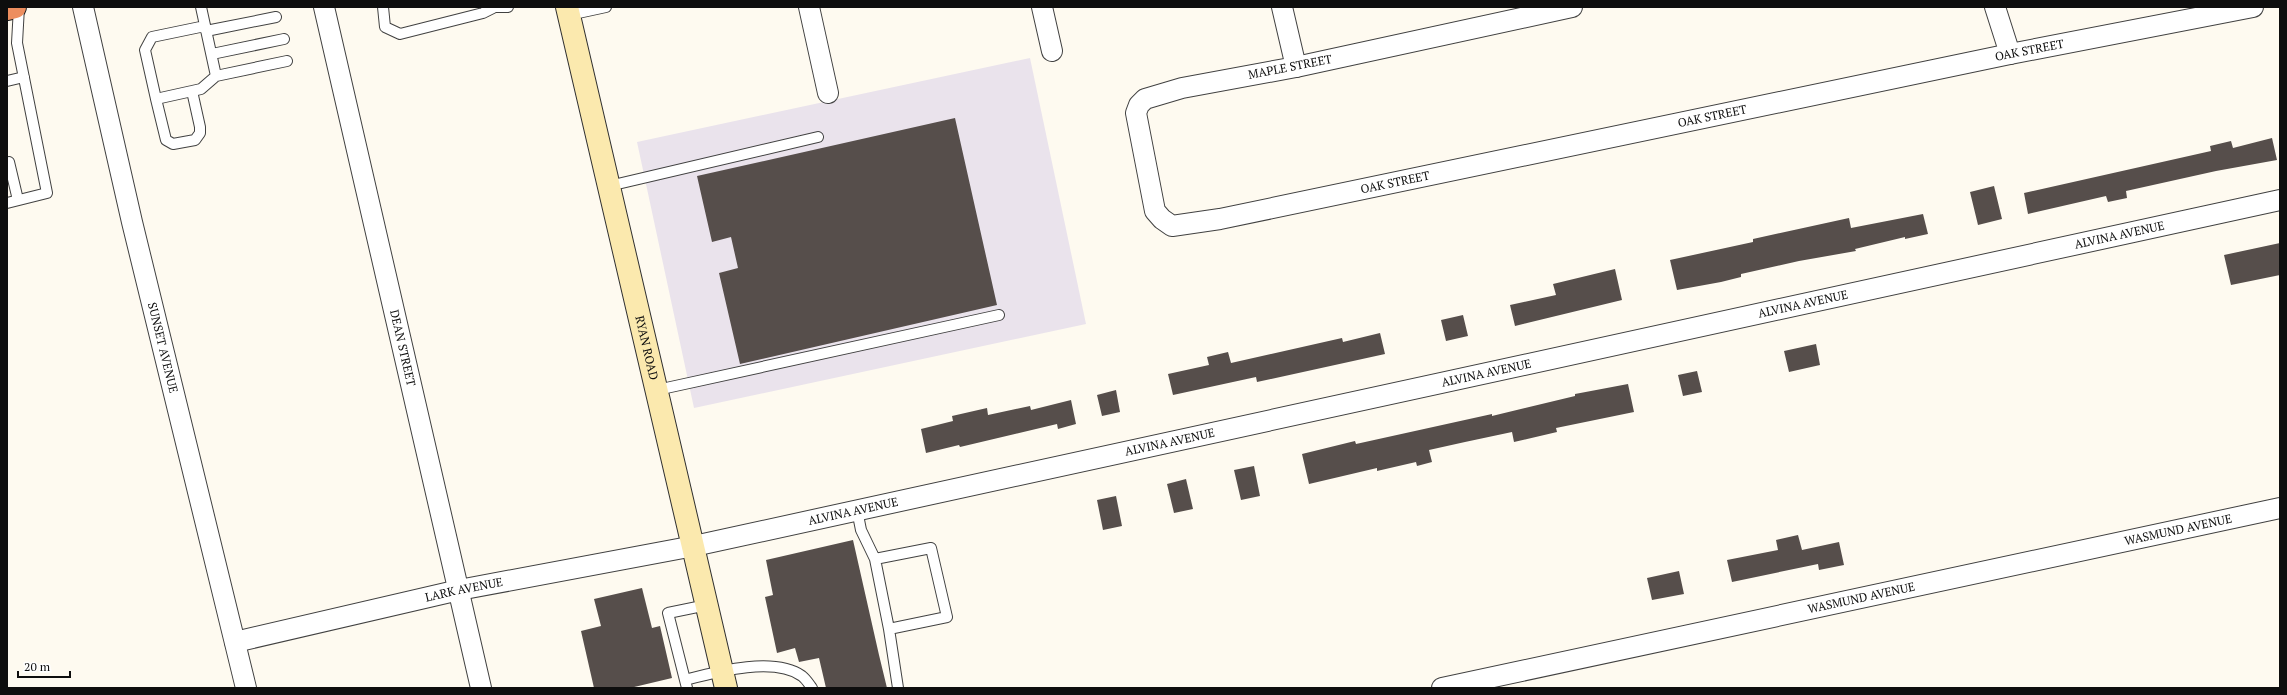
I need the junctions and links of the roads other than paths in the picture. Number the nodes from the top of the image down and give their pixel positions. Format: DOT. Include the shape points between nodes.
graph roads {
  1 [pos="15,7"];
  2 [pos="19,7"];
  3 [pos="83,7"];
  4 [pos="201,7"];
  5 [pos="324,7"];
  6 [pos="383,7"];
  7 [pos="493,7"];
  8 [pos="508,7"];
  9 [pos="606,7"];
  10 [pos="809,7"];
  11 [pos="1042,7"];
  12 [pos="1282,7"];
  13 [pos="1572,7"];
  14 [pos="1996,7"];
  15 [pos="2253,7"];
  16 [pos="7,9"];
  17 [pos="568,11"];
  18 [pos="276,17"];
  19 [pos="206,28"];
  20 [pos="284,39"];
  21 [pos="1052,51"];
  22 [pos="212,54"];
  23 [pos="2010,54"];
  24 [pos="287,61"];
  25 [pos="1296,67"];
  26 [pos="216,76"];
  27 [pos="24,77"];
  28 [pos="7,81"];
  29 [pos="192,91"];
  30 [pos="828,93"];
  31 [pos="156,99"];
  32 [pos="818,137"];
  33 [pos="9,162"];
  34 [pos="609,186"];
  35 [pos="18,200"];
  36 [pos="2280,200"];
  37 [pos="7,203"];
  38 [pos="1172,226"];
  39 [pos="999,315"];
  40 [pos="657,390"];
  41 [pos="2280,508"];
  42 [pos="857,510"];
  43 [pos="694,546"];
  44 [pos="875,560"];
  45 [pos="459,590"];
  46 [pos="707,605"];
  47 [pos="888,629"];
  48 [pos="236,642"];
  49 [pos="724,680"];
  50 [pos="686,684"];
  51 [pos="246,688"];
  52 [pos="481,688"];
  53 [pos="812,688"];
  54 [pos="898,688"];
  55 [pos="1442,688"];
  1 -- 16 [label="highway"];
  2 -- 27 [label="lane" via="17,43"];
  3 -- 48 [label="street, SUNSET AVENUE" via="134,230"];
  4 -- 19 [label="lane"];
  5 -- 45 [label="street, DEAN STREET"];
  6 -- 7 [label="lane" via="385,27 400,34 483,13"];
  7 -- 8 [label="lane"];
  9 -- 17 [label="lane"];
  10 -- 30 [label="street"];
  11 -- 21 [label="street"];
  12 -- 25 [label="street"];
  13 -- 25 [label="street, MAPLE STREET"];
  14 -- 23 [label="street"];
  15 -- 23 [label="street, OAK STREET"];
  17 -- 34 [label="main road, RYAN ROAD"];
  18 -- 19 [label="lane"];
  19 -- 22 [label="lane"];
  19 -- 31 [label="lane" via="152,37 147,43 145,50"];
  20 -- 22 [label="lane"];
  22 -- 26 [label="lane"];
  23 -- 38 [label="street, OAK STREET"];
  24 -- 26 [label="lane"];
  25 -- 38 [label="street, MAPLE STREET" via="1182,88 1145,99 1139,105 1136,113 1155,211"];
  26 -- 29 [label="lane" via="201,89"];
  27 -- 28 [label="lane"];
  27 -- 35 [label="lane" via="47,193"];
  29 -- 31 [label="lane"];
  29 -- 31 [label="lane" via="200,127 200,133 195,140 173,144 166,140"];
  32 -- 34 [label="lane"];
  33 -- 35 [label="lane"];
  34 -- 40 [label="main road, RYAN ROAD"];
  35 -- 37 [label="lane"];
  36 -- 42 [label="street, ALVINA AVENUE"];
  39 -- 40 [label="lane"];
  40 -- 43 [label="main road, RYAN ROAD"];
  41 -- 55 [label="street, WASMUND AVENUE"];
  42 -- 43 [label="street, ALVINA AVENUE"];
  42 -- 44 [label="lane" via="861,530"];
  43 -- 45 [label="street, LARK AVENUE"];
  43 -- 46 [label="main road, RYAN ROAD"];
  44 -- 47 [label="lane"];
  44 -- 47 [label="lane" via="931,548 947,617"];
  45 -- 48 [label="street, LARK AVENUE"];
  45 -- 52 [label="street, DEAN STREET"];
  46 -- 49 [label="main road, RYAN ROAD"];
  46 -- 50 [label="lane" via="668,613"];
  47 -- 54 [label="lane"];
  48 -- 51 [label="street, SUNSET AVENUE"];
  49 -- 50 [label="lane"];
  49 -- 53 [label="lane" via="750,667 782,669 803,676"];
}
